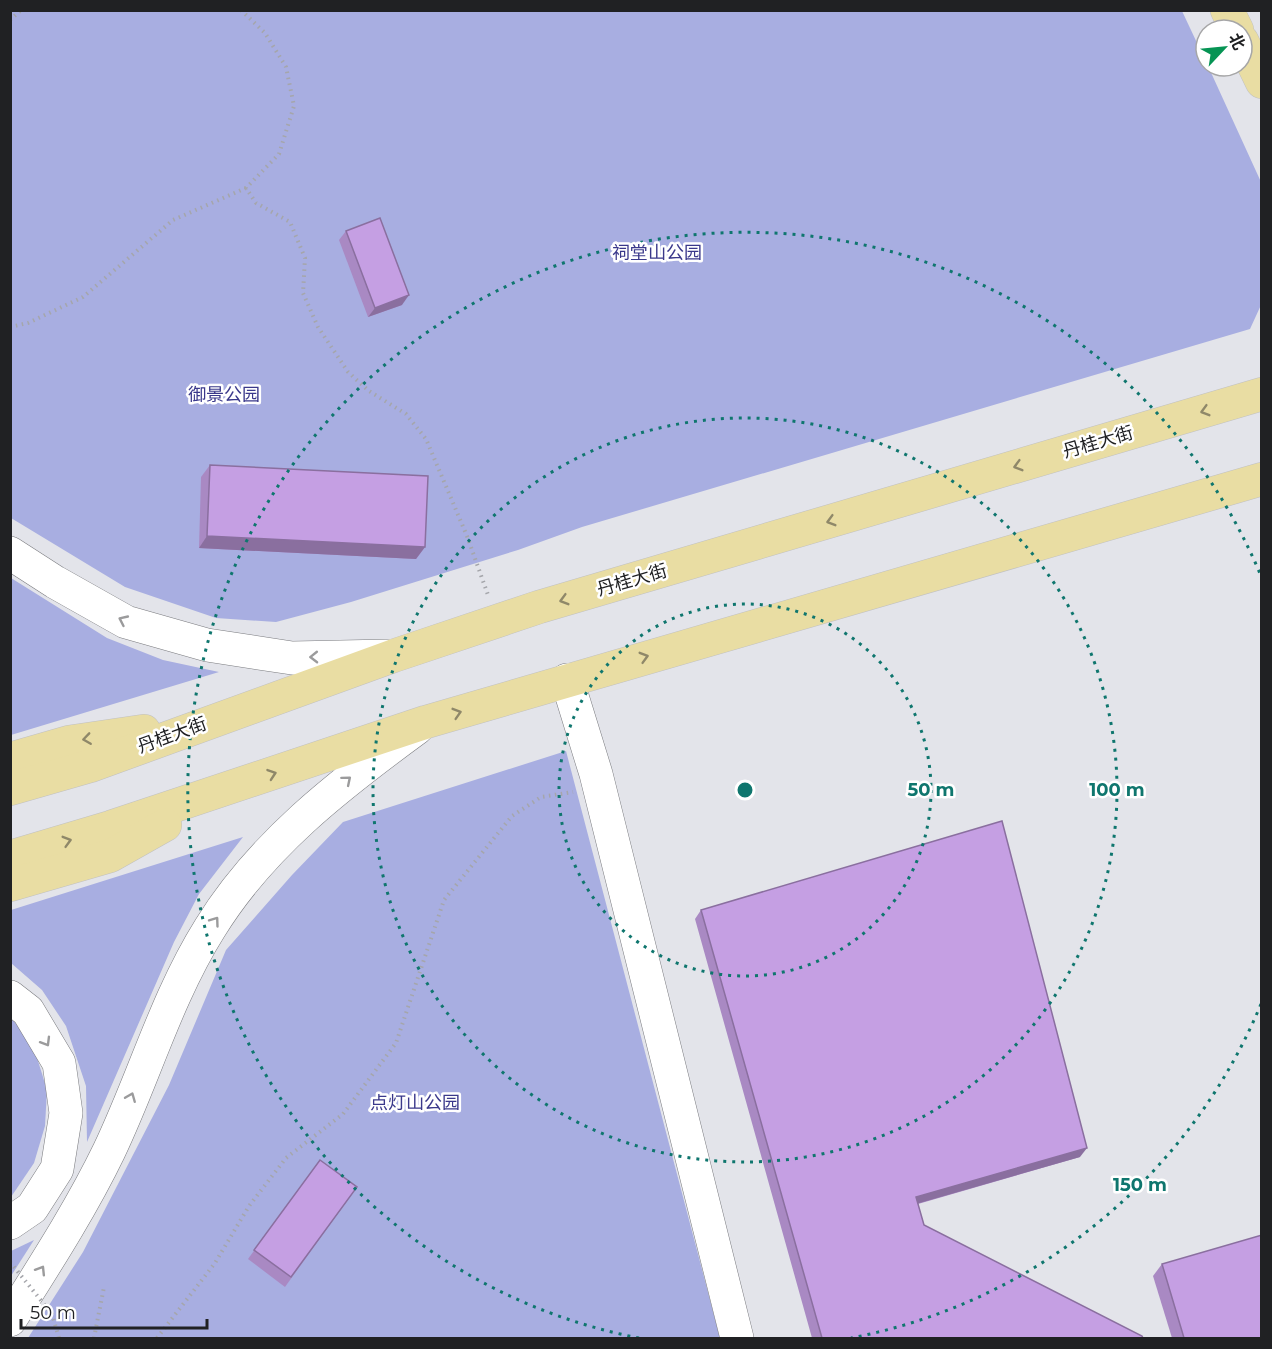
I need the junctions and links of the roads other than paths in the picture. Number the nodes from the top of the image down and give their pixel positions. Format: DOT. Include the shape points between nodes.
graph roads {
  1 [pos="1254,66"];
  2 [pos="1262,82"];
  3 [pos="1262,394"];
  4 [pos="1262,479"];
  5 [pos="10,553"];
  6 [pos="393,656"];
  7 [pos="567,680"];
  8 [pos="208,722"];
  9 [pos="426,722"];
  10 [pos="10,759"];
  11 [pos="237,785"];
  12 [pos="10,789"];
  13 [pos="10,857"];
  14 [pos="10,885"];
  15 [pos="10,997"];
  16 [pos="10,1223"];
  17 [pos="10,1320"];
  18 [pos="737,1338"];
  1 -- 2 [label="main road"];
  3 -- 6 [label="main road, 丹桂大街, one-way" via="539,607"];
  7 -- 4 [label="main road, one-way"];
  6 -- 5 [label="street, one-way" via="292,658 207,645 126,622"];
  6 -- 8 [label="main road, 丹桂大街"];
  9 -- 7 [label="main road, one-way"];
  7 -- 18 [label="street" via="602,800"];
  8 -- 10 [label="main road, one-way" via="69,742"];
  8 -- 12 [label="main road, 丹桂大街" via="90,766"];
  11 -- 9 [label="main road, one-way"];
  17 -- 9 [label="street, one-way" via="109,1152 171,1001 210,928 250,874 299,822 352,775"];
  13 -- 11 [label="main road, one-way"];
  11 -- 14 [label="main road" via="110,856"];
  15 -- 16 [label="street, one-way" via="28,1011 59,1063 66,1113 57,1169 32,1208"];
}
